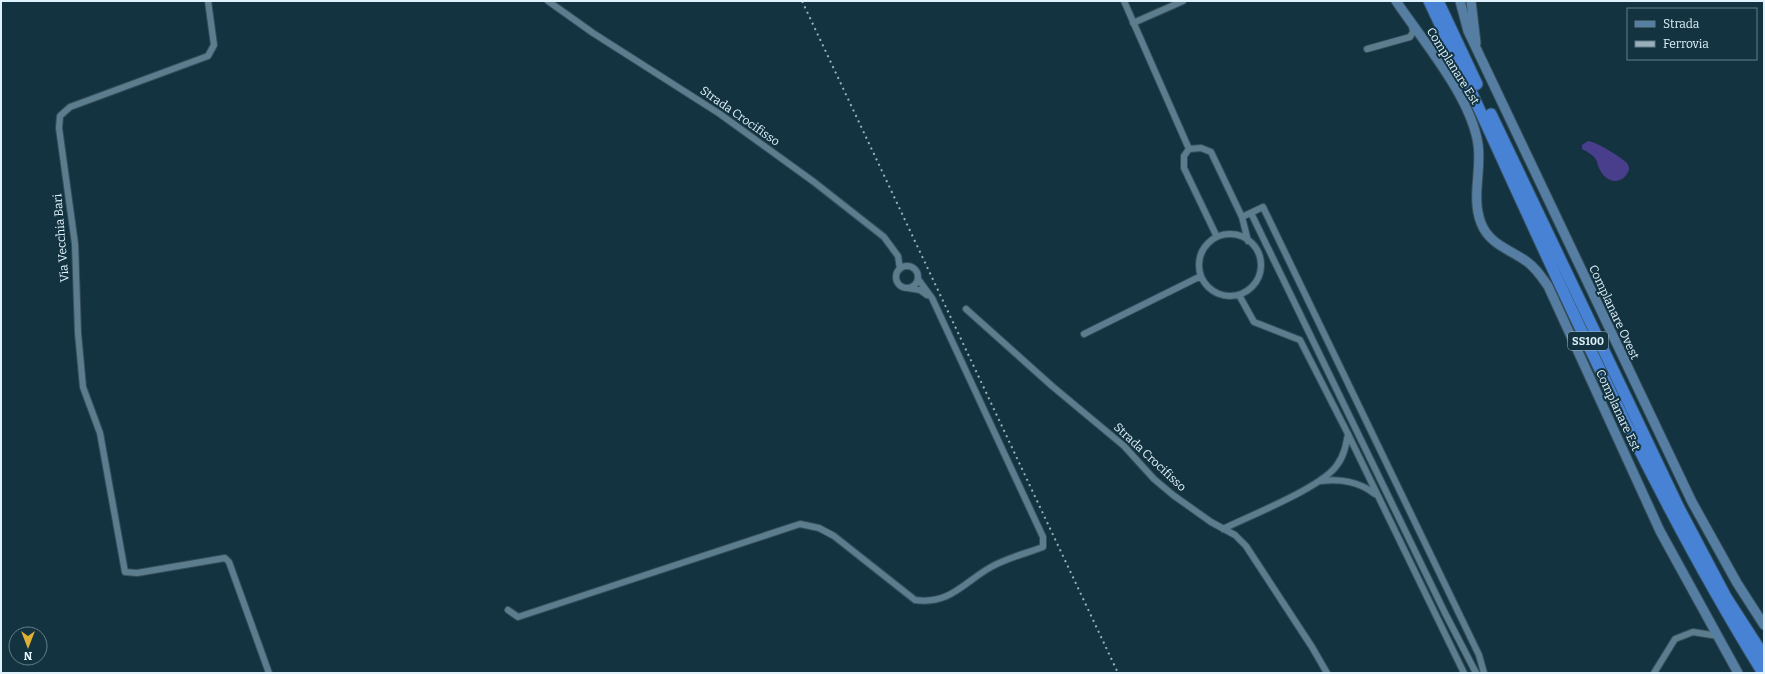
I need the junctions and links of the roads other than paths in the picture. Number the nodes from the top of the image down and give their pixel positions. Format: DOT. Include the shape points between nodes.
graph roads {
  1 [pos="208,1"];
  2 [pos="548,1"];
  3 [pos="1124,1"];
  4 [pos="1183,1"];
  5 [pos="1396,1"];
  6 [pos="1429,1"];
  7 [pos="1438,1"];
  8 [pos="1460,1"];
  9 [pos="1471,1"];
  10 [pos="1133,23"];
  11 [pos="1412,25"];
  12 [pos="1367,49"];
  13 [pos="1477,50"];
  14 [pos="1189,149"];
  15 [pos="1251,213"];
  16 [pos="1242,217"];
  17 [pos="1217,237"];
  18 [pos="1248,240"];
  19 [pos="890,243"];
  20 [pos="909,266"];
  21 [pos="900,269"];
  22 [pos="1201,276"];
  23 [pos="918,279"];
  24 [pos="908,288"];
  25 [pos="1238,295"];
  26 [pos="932,298"];
  27 [pos="966,309"];
  28 [pos="1084,334"];
  29 [pos="1348,434"];
  30 [pos="1320,482"];
  31 [pos="1376,495"];
  32 [pos="1223,529"];
  33 [pos="508,610"];
  34 [pos="1764,625"];
  35 [pos="1718,636"];
  36 [pos="1764,656"];
  37 [pos="269,673"];
  38 [pos="1327,673"];
  39 [pos="1464,673"];
  40 [pos="1476,673"];
  41 [pos="1484,673"];
  42 [pos="1654,673"];
  43 [pos="1738,673"];
  44 [pos="1763,673"];
  1 -- 37 [label="street, Via Vecchia Bari" via="214,40 212,52 208,56 70,107 63,112 59,120 61,146 75,244 83,387 100,433 125,572 137,573 225,558 229,562"];
  2 -- 19 [label="street, Strada Crocifisso" via="720,114 814,182"];
  3 -- 10 [label="street"];
  4 -- 10 [label="street"];
  5 -- 11 [label="main road, Complanare Est"];
  6 -- 44 [label="highway, SS100" via="1552,268 1669,508 1721,605"];
  7 -- 36 [label="highway, SS100" via="1679,508 1726,597"];
  8 -- 13 [label="main road, Complanare Ovest" via="1468,31"];
  9 -- 13 [label="main road"];
  10 -- 14 [label="street"];
  11 -- 12 [label="street" via="1413,32 1410,37"];
  11 -- 35 [label="main road, Complanare Est" via="1455,88 1472,119 1478,146 1476,192 1481,223 1494,242 1535,268 1548,286 1660,531"];
  13 -- 34 [label="main road, Complanare Ovest" via="1692,502 1737,583"];
  14 -- 16 [label="street" via="1201,148 1211,152"];
  14 -- 17 [label="street" via="1184,156 1184,168"];
  15 -- 16 [label="street"];
  15 -- 40 [label="street"];
  15 -- 41 [label="street" via="1263,207 1479,655"];
  16 -- 18 [label="street"];
  17 -- 18 [label="street" via="1233,235"];
  17 -- 22 [label="street" via="1209,242 1200,258"];
  18 -- 25 [label="street" via="1259,256 1259,275 1254,284"];
  19 -- 20 [label="street"];
  19 -- 21 [label="street, Strada Crocifisso" via="898,256"];
  20 -- 21 [label="street"];
  20 -- 23 [label="street" via="917,272"];
  21 -- 24 [label="street" via="897,280 901,286"];
  22 -- 25 [label="street" via="1209,288 1221,294"];
  22 -- 28 [label="street"];
  23 -- 24 [label="street" via="915,285"];
  23 -- 26 [label="street"];
  24 -- 26 [label="street" via="920,290"];
  25 -- 29 [label="street" via="1254,322 1300,340"];
  26 -- 33 [label="street" via="1043,537 1043,547 992,566 946,598 928,602 915,600 834,536 819,528 800,524 518,616"];
  27 -- 32 [label="street, Strada Crocifisso" via="1124,446 1154,479"];
  29 -- 30 [label="street" via="1344,452 1337,466"];
  29 -- 31 [label="street"];
  30 -- 31 [label="street" via="1353,482 1366,487"];
  30 -- 32 [label="street"];
  31 -- 39 [label="street"];
  32 -- 38 [label="street, Strada Crocifisso" via="1246,546"];
  35 -- 42 [label="street" via="1693,632 1675,639"];
  35 -- 43 [label="main road, Complanare Est"];
}
